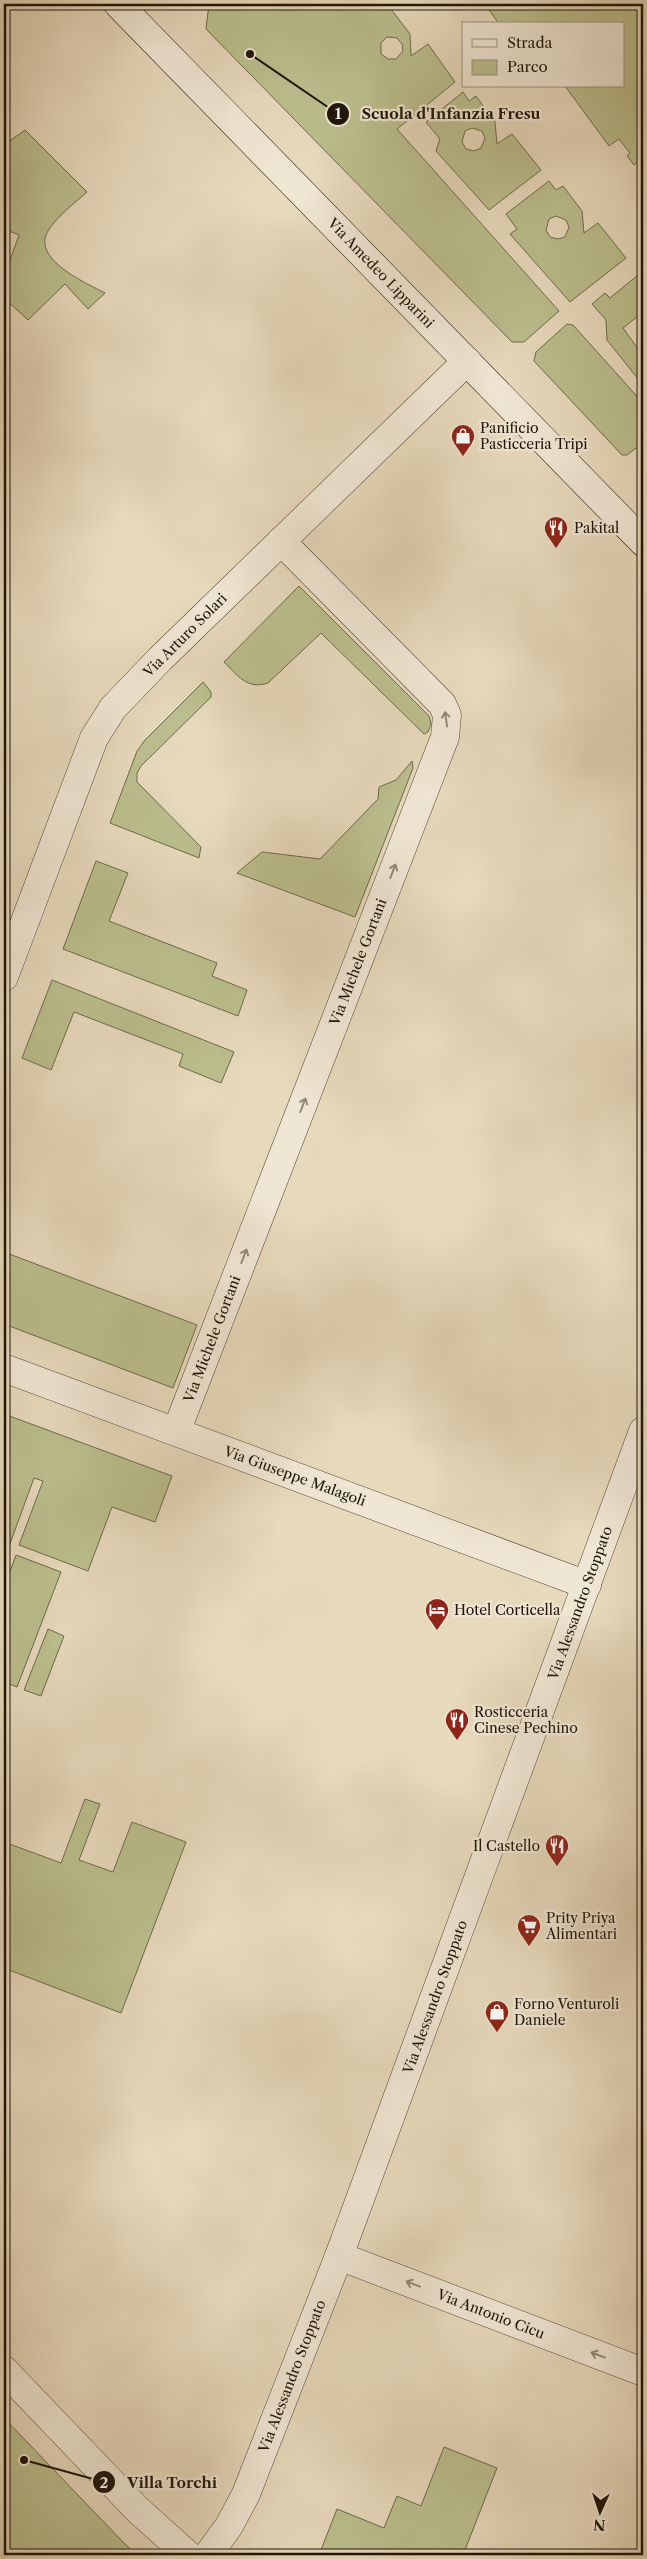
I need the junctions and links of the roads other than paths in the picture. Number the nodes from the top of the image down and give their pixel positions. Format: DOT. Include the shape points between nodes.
graph roads {
  1 [pos="118,4"];
  2 [pos="466,361"];
  3 [pos="281,541"];
  4 [pos="643,542"];
  5 [pos="4,977"];
  6 [pos="4,1368"];
  7 [pos="643,1431"];
  8 [pos="176,1432"];
  9 [pos="587,1585"];
  10 [pos="339,2256"];
  11 [pos="4,2370"];
  12 [pos="643,2372"];
  13 [pos="188,2555"];
  14 [pos="208,2555"];
  1 -- 2 [label="street, Via Amedeo Lipparini"];
  2 -- 3 [label="street, Via Arturo Solari"];
  2 -- 4 [label="street, Via Amedeo Lipparini"];
  3 -- 5 [label="street, Via Arturo Solari" via="126,694 103,721"];
  8 -- 3 [label="street, Via Michele Gortani, one-way" via="442,747 447,725 442,704"];
  6 -- 8 [label="street, Via Giuseppe Malagoli"];
  7 -- 9 [label="street, Via Alessandro Stoppato"];
  8 -- 9 [label="street, Via Giuseppe Malagoli"];
  9 -- 10 [label="street, Via Alessandro Stoppato"];
  12 -- 10 [label="street, Via Antonio Cicu, one-way"];
  10 -- 14 [label="street, Via Alessandro Stoppato" via="246,2494 230,2526"];
  11 -- 13 [label="street" via="133,2505"];
}
